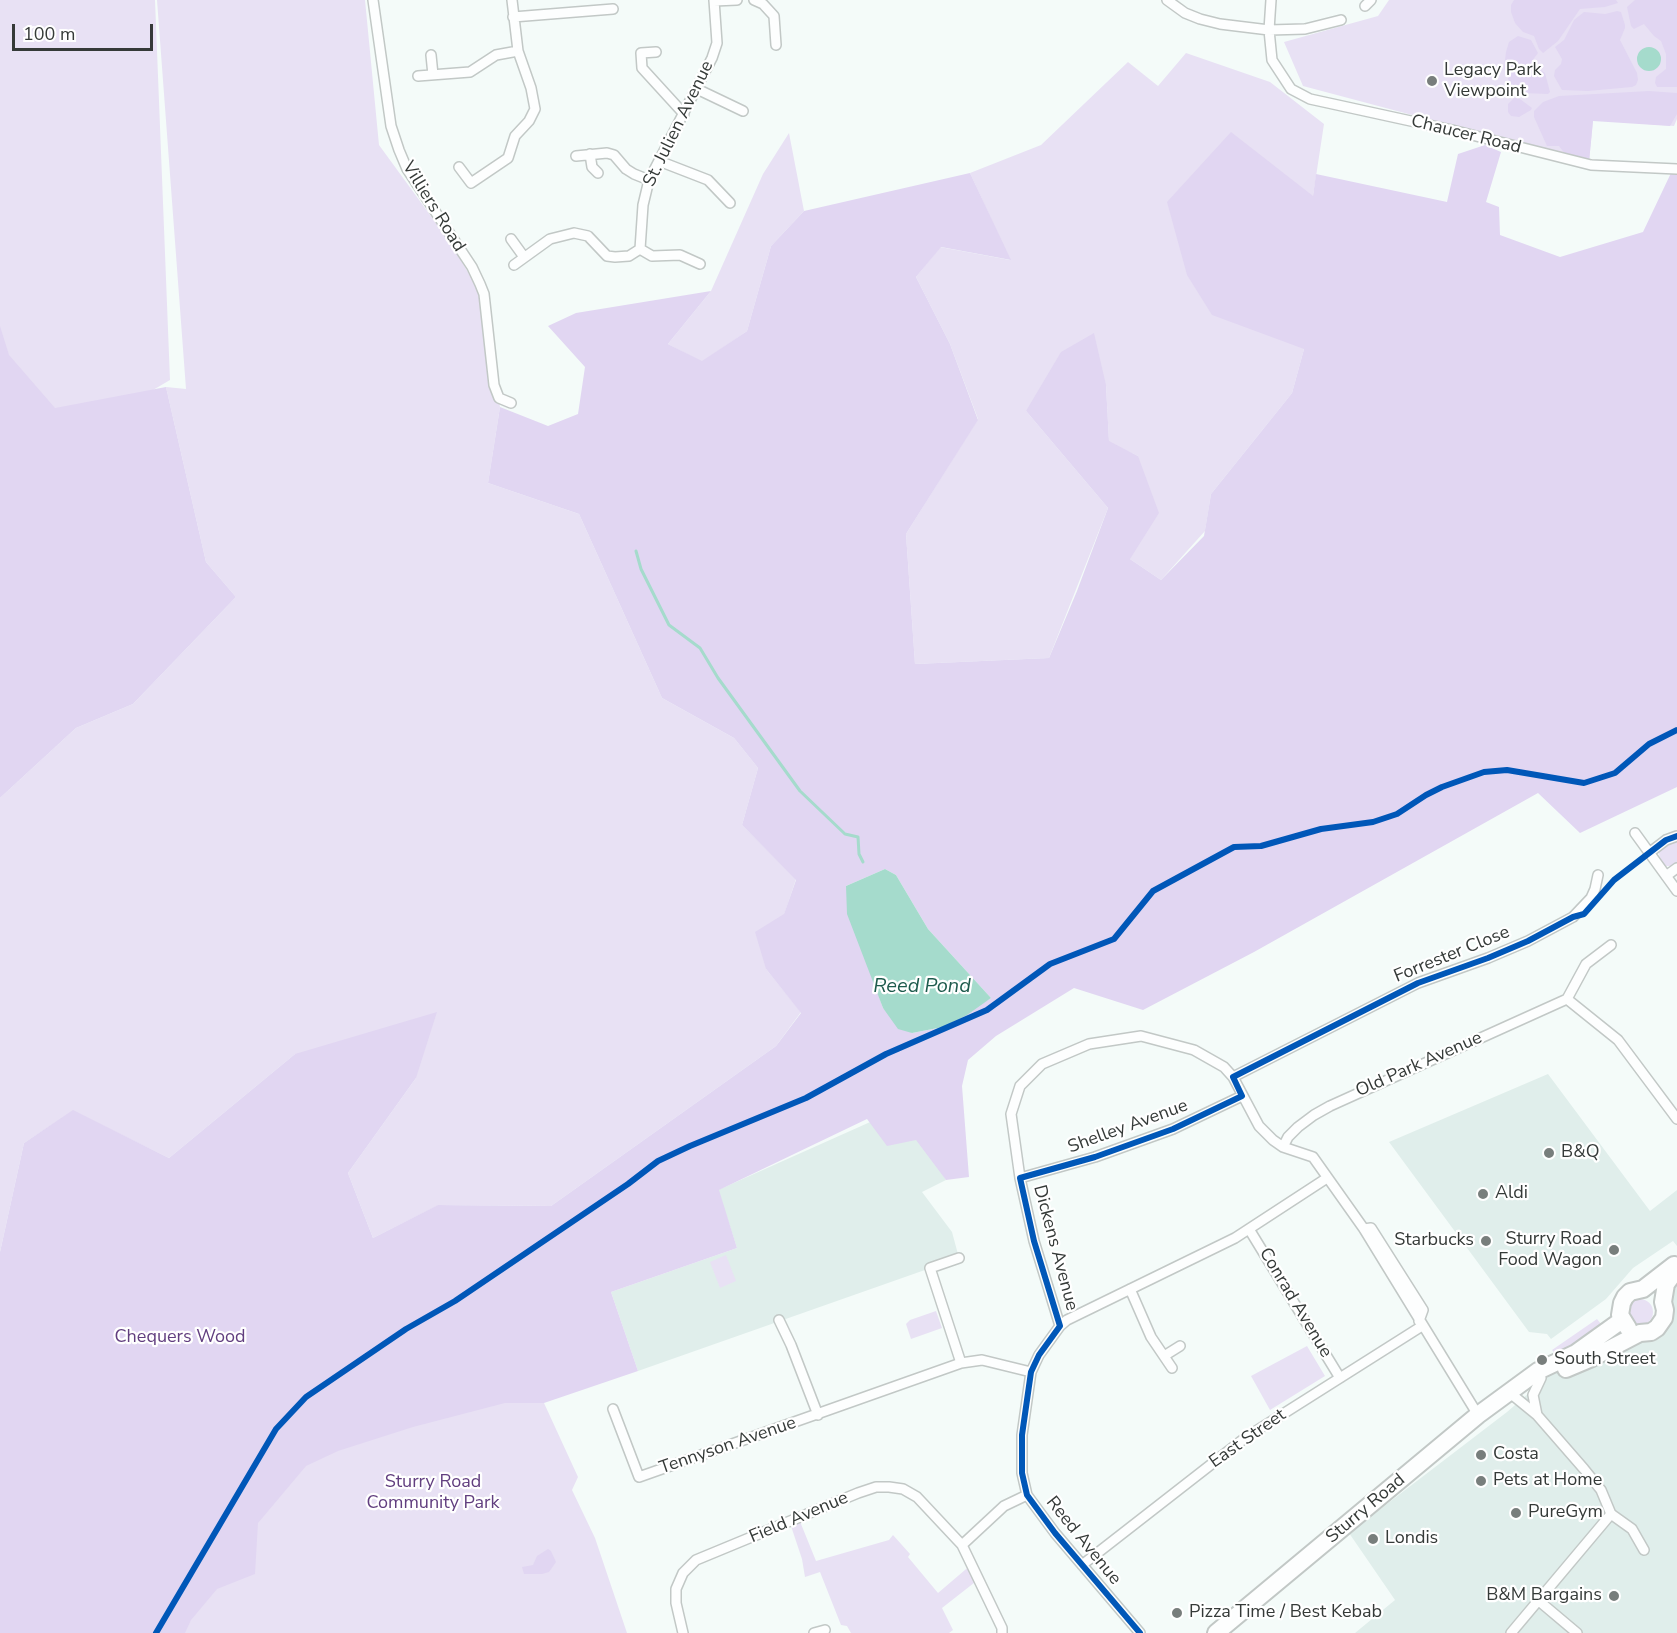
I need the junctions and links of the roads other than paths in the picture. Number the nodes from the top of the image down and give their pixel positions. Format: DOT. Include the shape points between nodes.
graph roads {
  1 [pos="373,0"];
  2 [pos="512,0"];
  3 [pos="592,0"];
  4 [pos="737,0"];
  5 [pos="754,0"];
  6 [pos="1167,0"];
  7 [pos="1271,0"];
  8 [pos="714,1"];
  9 [pos="613,9"];
  10 [pos="592,11"];
  11 [pos="513,18"];
  12 [pos="1341,20"];
  13 [pos="1269,30"];
  14 [pos="776,45"];
  15 [pos="518,51"];
  16 [pos="656,52"];
  17 [pos="431,55"];
  18 [pos="433,75"];
  19 [pos="418,76"];
  20 [pos="697,89"];
  21 [pos="743,111"];
  22 [pos="684,114"];
  23 [pos="590,154"];
  24 [pos="576,156"];
  25 [pos="659,161"];
  26 [pos="459,167"];
  27 [pos="1677,169"];
  28 [pos="598,173"];
  29 [pos="649,180"];
  30 [pos="730,203"];
  31 [pos="511,239"];
  32 [pos="640,249"];
  33 [pos="524,257"];
  34 [pos="700,264"];
  35 [pos="514,265"];
  36 [pos="511,402"];
  37 [pos="1635,833"];
  38 [pos="1677,836"];
  39 [pos="1649,853"];
  40 [pos="1677,868"];
  41 [pos="1598,875"];
  42 [pos="1666,876"];
  43 [pos="1677,891"];
  44 [pos="1611,945"];
  45 [pos="1567,999"];
  46 [pos="1233,1077"];
  47 [pos="1242,1096"];
  48 [pos="1677,1119"];
  49 [pos="1283,1147"];
  50 [pos="1020,1178"];
  51 [pos="1327,1178"];
  52 [pos="1250,1229"];
  53 [pos="959,1258"];
  54 [pos="1677,1263"];
  55 [pos="1677,1269"];
  56 [pos="1642,1288"];
  57 [pos="1130,1289"];
  58 [pos="1663,1302"];
  59 [pos="779,1320"];
  60 [pos="1622,1320"];
  61 [pos="1421,1324"];
  62 [pos="1060,1326"];
  63 [pos="1640,1333"];
  64 [pos="1180,1346"];
  65 [pos="1164,1356"];
  66 [pos="961,1362"];
  67 [pos="1172,1368"];
  68 [pos="1031,1372"];
  69 [pos="1340,1378"];
  70 [pos="1541,1378"];
  71 [pos="1514,1390"];
  72 [pos="613,1409"];
  73 [pos="818,1415"];
  74 [pos="1478,1415"];
  75 [pos="1537,1415"];
  76 [pos="1027,1495"];
  77 [pos="1611,1514"];
  78 [pos="962,1545"];
  79 [pos="1644,1550"];
  80 [pos="1082,1565"];
  81 [pos="1539,1601"];
  82 [pos="825,1630"];
  83 [pos="683,1633"];
  84 [pos="814,1633"];
  85 [pos="1002,1633"];
  86 [pos="1140,1633"];
  87 [pos="1216,1633"];
  88 [pos="1511,1633"];
  89 [pos="1577,1633"];
  1 -- 36 [label="street, Villiers Road" via="399,150 480,284 494,385 499,398"];
  2 -- 11 [label="street"];
  3 -- 10 [label="street"];
  4 -- 8 [label="street"];
  5 -- 14 [label="street" via="774,16"];
  6 -- 13 [label="street" via="1200,19"];
  7 -- 13 [label="street"];
  8 -- 20 [label="street, St. Julien Avenue" via="717,43"];
  9 -- 10 [label="street"];
  10 -- 11 [label="street"];
  11 -- 15 [label="street"];
  12 -- 13 [label="street" via="1305,29"];
  13 -- 27 [label="street, Chaucer Road" via="1272,60 1291,88 1315,101 1591,165"];
  15 -- 18 [label="street" via="496,55 470,72"];
  15 -- 26 [label="street" via="535,109 529,121 515,136 508,158 471,183"];
  16 -- 22 [label="street" via="641,53 642,68"];
  17 -- 18 [label="street"];
  18 -- 19 [label="street"];
  20 -- 21 [label="street"];
  20 -- 22 [label="street, St. Julien Avenue"];
  22 -- 25 [label="street, St. Julien Avenue"];
  23 -- 24 [label="street"];
  23 -- 28 [label="street" via="592,167"];
  23 -- 29 [label="street" via="614,155 626,169"];
  25 -- 29 [label="street, St. Julien Avenue"];
  25 -- 30 [label="street" via="708,180"];
  29 -- 32 [label="street, St. Julien Avenue"];
  31 -- 33 [label="street"];
  32 -- 33 [label="street" via="615,258 607,256 588,236 574,233 550,239"];
  32 -- 34 [label="street" via="652,256 680,255"];
  33 -- 35 [label="street"];
  37 -- 39 [label="street"];
  38 -- 39 [label="street"];
  39 -- 42 [label="street"];
  40 -- 42 [label="street"];
  41 -- 46 [label="street, Forrester Close" via="1591,898 1573,917 1488,958 1418,983"];
  42 -- 43 [label="street"];
  44 -- 45 [label="street" via="1586,964"];
  45 -- 48 [label="street" via="1618,1040"];
  45 -- 49 [label="street, Old Park Avenue" via="1330,1106 1298,1127"];
  46 -- 47 [label="street"];
  46 -- 50 [label="street, Dickens Avenue" via="1224,1067 1194,1050 1141,1036 1089,1044 1042,1064 1020,1086 1011,1114"];
  47 -- 49 [label="street" via="1259,1126"];
  47 -- 50 [label="street, Shelley Avenue" via="1163,1133"];
  49 -- 51 [label="street" via="1313,1157"];
  50 -- 62 [label="street, Dickens Avenue"];
  51 -- 52 [label="street, Reed Avenue"];
  51 -- 61 [label="street" via="1364,1229"];
  52 -- 57 [label="street, Reed Avenue"];
  52 -- 69 [label="street, Conrad Avenue"];
  53 -- 66 [label="street" via="930,1268"];
  54 -- 56 [label="highway"];
  55 -- 58 [label="highway, Sturry Road" via="1666,1284"];
  56 -- 58 [label="highway" via="1655,1292"];
  56 -- 60 [label="highway" via="1625,1297 1620,1309"];
  57 -- 62 [label="street, Reed Avenue"];
  57 -- 65 [label="street"];
  58 -- 63 [label="highway, Sturry Road" via="1662,1322 1651,1332"];
  59 -- 73 [label="street, Tennyson Avenue"];
  60 -- 63 [label="highway" via="1626,1327"];
  60 -- 71 [label="highway, Sturry Road"];
  61 -- 69 [label="street, East Street"];
  61 -- 74 [label="street"];
  62 -- 68 [label="street, Reed Avenue"];
  63 -- 70 [label="highway, Sturry Road"];
  64 -- 65 [label="street"];
  65 -- 67 [label="street"];
  66 -- 68 [label="street, Tennyson Avenue" via="982,1360"];
  66 -- 73 [label="street, Tennyson Avenue"];
  68 -- 76 [label="street, Reed Avenue" via="1022,1435 1022,1473"];
  69 -- 80 [label="street, East Street" via="1245,1438"];
  70 -- 71 [label="highway, Sturry Road"];
  70 -- 75 [label="street" via="1533,1395"];
  71 -- 74 [label="highway, Sturry Road"];
  71 -- 75 [label="street"];
  72 -- 73 [label="street, Tennyson Avenue" via="639,1478"];
  74 -- 87 [label="highway, Sturry Road"];
  75 -- 77 [label="street" via="1601,1490"];
  76 -- 78 [label="street" via="1004,1506"];
  76 -- 80 [label="street, Reed Avenue"];
  77 -- 79 [label="street" via="1632,1529"];
  77 -- 81 [label="street"];
  78 -- 83 [label="street, Field Avenue" via="917,1497 903,1489 876,1487 689,1566 676,1589"];
  78 -- 85 [label="street, Field Avenue"];
  80 -- 86 [label="street, Reed Avenue"];
  81 -- 88 [label="street"];
  81 -- 89 [label="street"];
  82 -- 84 [label="street"];
}
